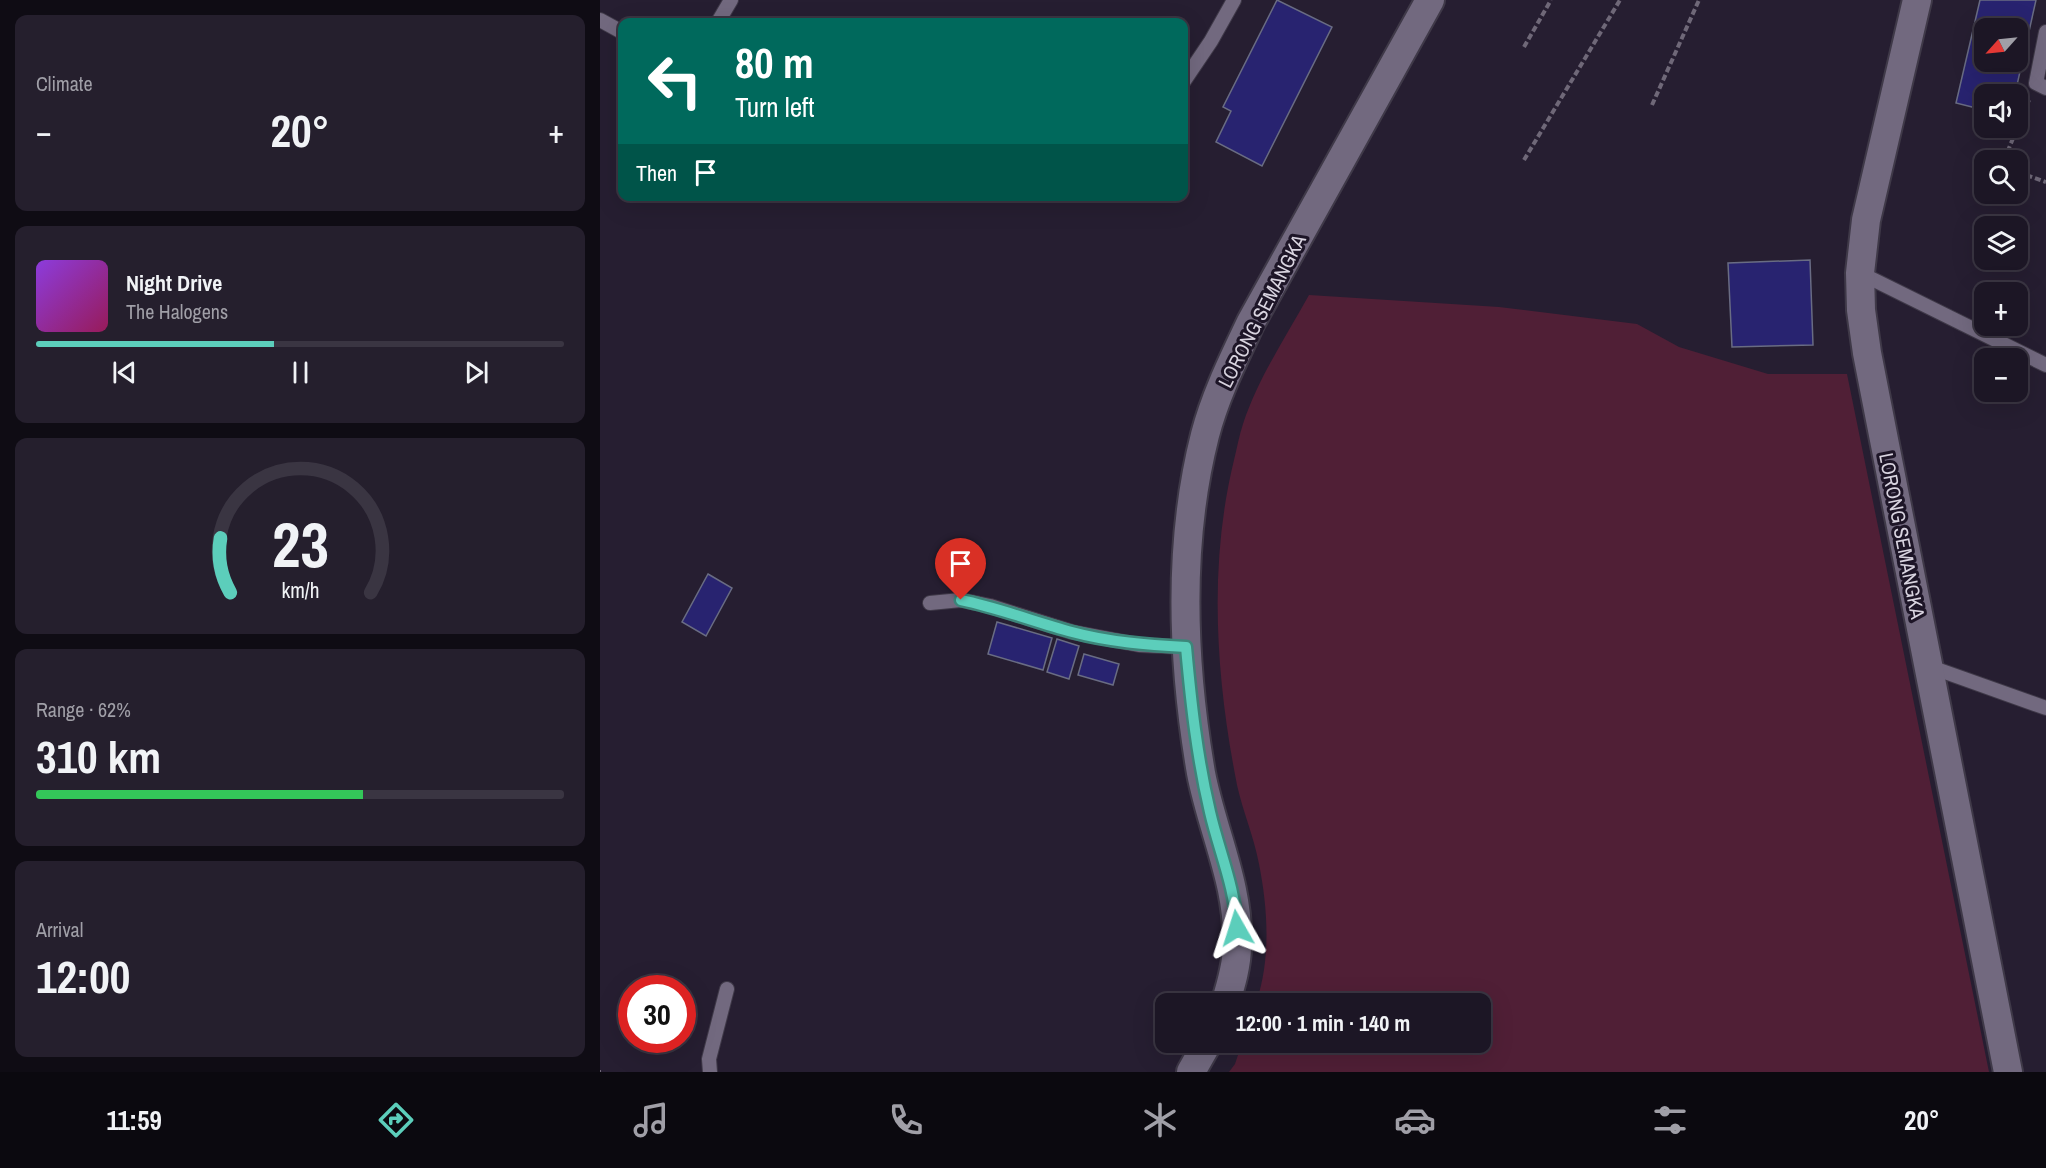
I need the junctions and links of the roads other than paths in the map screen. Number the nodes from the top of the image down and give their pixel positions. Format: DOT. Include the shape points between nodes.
graph roads {
  1 [pos="731,0"];
  2 [pos="1234,0"];
  3 [pos="1430,0"];
  4 [pos="1917,0"];
  5 [pos="720,18"];
  6 [pos="600,20"];
  7 [pos="618,30"];
  8 [pos="2046,32"];
  9 [pos="1188,75"];
  10 [pos="2041,86"];
  11 [pos="1860,273"];
  12 [pos="2046,365"];
  13 [pos="930,603"];
  14 [pos="1186,647"];
  15 [pos="1928,666"];
  16 [pos="2046,708"];
  17 [pos="727,989"];
  18 [pos="1228,993"];
  19 [pos="1202,1053"];
  20 [pos="710,1072"];
  21 [pos="1191,1072"];
  22 [pos="2008,1072"];
  1 -- 5 [label="lane"];
  2 -- 9 [label="lane"];
  3 -- 14 [label="street, LORONG SEMANGKA" via="1251,322 1218,398 1205,435 1192,503 1186,567"];
  4 -- 11 [label="street, LORONG SEMANGKA" via="1866,220"];
  6 -- 7 [label="lane"];
  8 -- 10 [label="lane"];
  11 -- 12 [label="lane"];
  11 -- 15 [label="street, LORONG SEMANGKA" via="1867,353"];
  13 -- 14 [label="lane" via="961,600 1072,632 1140,645"];
  14 -- 18 [label="street, LORONG SEMANGKA" via="1202,775 1236,909 1237,947"];
  15 -- 16 [label="lane"];
  15 -- 22 [label="street, LORONG SEMANGKA"];
  17 -- 20 [label="lane" via="709,1059"];
  19 -- 21 [label="street"];
}
